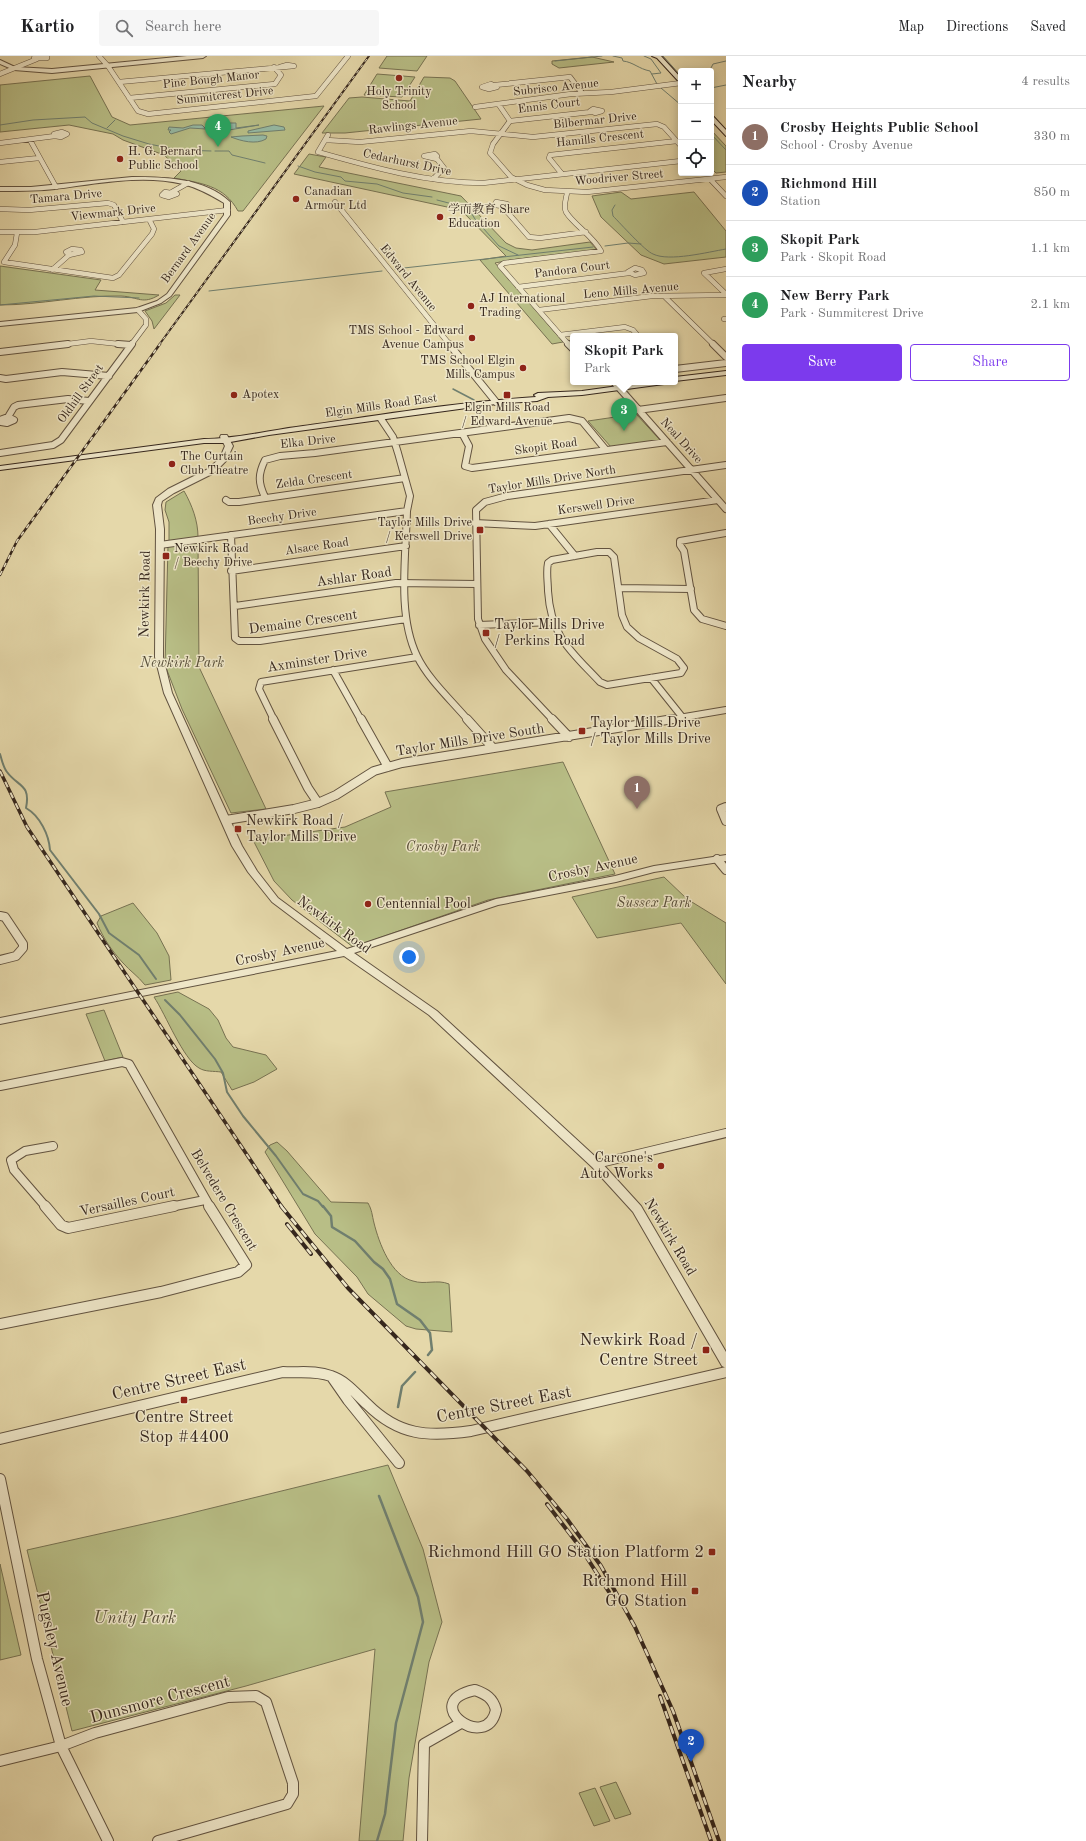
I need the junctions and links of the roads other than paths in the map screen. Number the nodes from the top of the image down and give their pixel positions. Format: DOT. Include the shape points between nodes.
graph roads {
  1 [pos="47,56"];
  2 [pos="99,56"];
  3 [pos="203,56"];
  4 [pos="348,56"];
  5 [pos="658,56"];
  6 [pos="36,57"];
  7 [pos="171,58"];
  8 [pos="0,62"];
  9 [pos="108,66"];
  10 [pos="274,67"];
  11 [pos="280,67"];
  12 [pos="14,68"];
  13 [pos="0,74"];
  14 [pos="678,79"];
  15 [pos="119,82"];
  16 [pos="678,83"];
  17 [pos="495,85"];
  18 [pos="582,93"];
  19 [pos="129,98"];
  20 [pos="499,105"];
  21 [pos="475,107"];
  22 [pos="591,112"];
  23 [pos="714,120"];
  24 [pos="510,121"];
  25 [pos="502,134"];
  26 [pos="726,134"];
  27 [pos="328,135"];
  28 [pos="55,136"];
  29 [pos="30,140"];
  30 [pos="326,140"];
  31 [pos="677,141"];
  32 [pos="0,143"];
  33 [pos="38,158"];
  34 [pos="434,158"];
  35 [pos="678,161"];
  36 [pos="0,162"];
  37 [pos="562,174"];
  38 [pos="726,177"];
  39 [pos="433,179"];
  40 [pos="514,179"];
  41 [pos="710,179"];
  42 [pos="188,184"];
  43 [pos="56,187"];
  44 [pos="0,189"];
  45 [pos="172,192"];
  46 [pos="567,193"];
  47 [pos="726,196"];
  48 [pos="335,202"];
  49 [pos="502,206"];
  50 [pos="0,209"];
  51 [pos="228,210"];
  52 [pos="149,219"];
  53 [pos="123,222"];
  54 [pos="0,232"];
  55 [pos="17,232"];
  56 [pos="586,232"];
  57 [pos="69,255"];
  58 [pos="726,269"];
  59 [pos="52,270"];
  60 [pos="628,273"];
  61 [pos="518,287"];
  62 [pos="726,294"];
  63 [pos="664,296"];
  64 [pos="138,310"];
  65 [pos="539,310"];
  66 [pos="0,324"];
  67 [pos="576,333"];
  68 [pos="636,333"];
  69 [pos="570,334"];
  70 [pos="560,335"];
  71 [pos="131,345"];
  72 [pos="570,346"];
  73 [pos="0,352"];
  74 [pos="726,357"];
  75 [pos="726,363"];
  76 [pos="678,369"];
  77 [pos="726,373"];
  78 [pos="109,376"];
  79 [pos="0,378"];
  80 [pos="678,379"];
  81 [pos="617,385"];
  82 [pos="726,398"];
  83 [pos="89,402"];
  84 [pos="496,402"];
  85 [pos="638,410"];
  86 [pos="8,417"];
  87 [pos="381,419"];
  88 [pos="462,433"];
  89 [pos="224,439"];
  90 [pos="395,442"];
  91 [pos="666,442"];
  92 [pos="606,450"];
  93 [pos="0,453"];
  94 [pos="726,465"];
  95 [pos="0,468"];
  96 [pos="693,470"];
  97 [pos="405,478"];
  98 [pos="265,497"];
  99 [pos="226,500"];
  100 [pos="718,500"];
  101 [pos="726,509"];
  102 [pos="407,511"];
  103 [pos="475,523"];
  104 [pos="549,524"];
  105 [pos="726,533"];
  106 [pos="231,535"];
  107 [pos="160,545"];
  108 [pos="406,546"];
  109 [pos="575,556"];
  110 [pos="231,571"];
  111 [pos="407,583"];
  112 [pos="477,584"];
  113 [pos="619,588"];
  114 [pos="691,589"];
  115 [pos="235,606"];
  116 [pos="406,619"];
  117 [pos="553,622"];
  118 [pos="479,625"];
  119 [pos="726,626"];
  120 [pos="417,657"];
  121 [pos="333,670"];
  122 [pos="651,678"];
  123 [pos="726,710"];
  124 [pos="683,718"];
  125 [pos="569,737"];
  126 [pos="493,748"];
  127 [pos="388,767"];
  128 [pos="318,803"];
  129 [pos="726,807"];
  130 [pos="226,820"];
  131 [pos="726,821"];
  132 [pos="722,859"];
  133 [pos="726,870"];
  134 [pos="0,916"];
  135 [pos="344,953"];
  136 [pos="0,960"];
  137 [pos="0,1021"];
  138 [pos="0,1086"];
  139 [pos="726,1133"];
  140 [pos="53,1146"];
  141 [pos="596,1164"];
  142 [pos="206,1200"];
  143 [pos="0,1324"];
  144 [pos="726,1363"];
  145 [pos="726,1372"];
  146 [pos="331,1376"];
  147 [pos="0,1439"];
  148 [pos="399,1463"];
  149 [pos="0,1479"];
  150 [pos="461,1723"];
  151 [pos="61,1746"];
  152 [pos="0,1761"];
  153 [pos="108,1841"];
  154 [pos="158,1841"];
  155 [pos="422,1841"];
  1 -- 6 [label="street"];
  2 -- 9 [label="street, Summitcrest Drive"];
  3 -- 7 [label="street"];
  4 -- 19 [label="street, Summitcrest Drive" via="316,96 148,114 138,111"];
  5 -- 14 [label="main road"];
  6 -- 12 [label="street"];
  7 -- 9 [label="street"];
  8 -- 12 [label="street"];
  9 -- 12 [label="street" via="41,71"];
  9 -- 15 [label="street, Summitcrest Drive"];
  10 -- 11 [label="street, Pine Bough Manor"];
  10 -- 15 [label="street, Pine Bough Manor"];
  10 -- 19 [label="street, Pine Bough Manor" via="280,75 275,84"];
  12 -- 13 [label="street"];
  15 -- 19 [label="street, Summitcrest Drive"];
  16 -- 18 [label="street, Subrisco Avenue" via="603,93"];
  17 -- 18 [label="street" via="570,77"];
  18 -- 20 [label="street, Subrisco Avenue"];
  20 -- 21 [label="street, Subrisco Avenue"];
  20 -- 24 [label="street"];
  22 -- 24 [label="street, Ennis Court"];
  23 -- 26 [label="main road"];
  24 -- 25 [label="street, Woodriver Street"];
  25 -- 30 [label="street, Rawlings Avenue" via="466,131 360,142"];
  25 -- 31 [label="street, Bilbermar Drive" via="538,136 657,124 664,127"];
  25 -- 40 [label="street, Woodriver Street" via="491,147 491,154 502,171"];
  27 -- 30 [label="street, Cedarhurst Drive"];
  28 -- 29 [label="street"];
  29 -- 32 [label="street"];
  29 -- 33 [label="street"];
  30 -- 39 [label="street, Cedarhurst Drive" via="318,152"];
  31 -- 37 [label="street, Hamills Crescent" via="550,155 549,158"];
  33 -- 36 [label="street"];
  33 -- 43 [label="street"];
  34 -- 39 [label="street" via="444,168"];
  35 -- 37 [label="street"];
  37 -- 40 [label="street"];
  38 -- 41 [label="street, Woodriver Street"];
  39 -- 40 [label="street, Cedarhurst Drive" via="467,184"];
  40 -- 46 [label="street, Woodriver Street" via="544,190"];
  41 -- 46 [label="street, Woodriver Street" via="589,193"];
  41 -- 47 [label="street"];
  42 -- 43 [label="street, Bernard Avenue" via="144,179"];
  42 -- 45 [label="street"];
  42 -- 51 [label="street, Bernard Avenue" via="214,192 227,202"];
  43 -- 44 [label="street, Bernard Avenue"];
  46 -- 56 [label="street" via="566,212"];
  48 -- 84 [label="street, Edward Avenue"];
  49 -- 56 [label="street" via="530,237"];
  50 -- 53 [label="street, Tamara Drive" via="34,210 108,203 114,204"];
  51 -- 52 [label="street, Viewmark Drive"];
  51 -- 64 [label="street, Bernard Avenue" via="227,215 169,295"];
  52 -- 53 [label="street, Viewmark Drive"];
  52 -- 59 [label="street" via="154,229 152,234 117,276 104,277"];
  53 -- 55 [label="street, Viewmark Drive"];
  54 -- 55 [label="street, Viewmark Drive"];
  55 -- 59 [label="street" via="15,245 4,262"];
  56 -- 61 [label="street" via="601,251 502,264 500,268"];
  57 -- 59 [label="street"];
  58 -- 62 [label="street" via="704,273"];
  60 -- 61 [label="street, Pandora Court"];
  61 -- 65 [label="street"];
  62 -- 63 [label="street, Leno Mills Avenue"];
  63 -- 65 [label="street, Leno Mills Avenue"];
  63 -- 74 [label="street"];
  64 -- 66 [label="street, Bernard Avenue"];
  64 -- 71 [label="street, Oldhill Street" via="146,321"];
  65 -- 70 [label="street"];
  67 -- 68 [label="street" via="624,327"];
  69 -- 70 [label="street"];
  70 -- 72 [label="street"];
  71 -- 73 [label="street" via="91,341"];
  71 -- 78 [label="street, Oldhill Street"];
  75 -- 76 [label="street"];
  77 -- 80 [label="main road"];
  78 -- 79 [label="street" via="70,372"];
  78 -- 83 [label="street, Oldhill Street"];
  81 -- 84 [label="main road, Elgin Mills Road East" via="582,393"];
  81 -- 85 [label="street, Neal Drive"];
  82 -- 85 [label="street"];
  83 -- 86 [label="street" via="68,399 18,405"];
  83 -- 93 [label="street, Oldhill Street" via="58,443"];
  84 -- 87 [label="main road, Elgin Mills Road East"];
  85 -- 91 [label="street, Neal Drive"];
  87 -- 89 [label="main road, Elgin Mills Road East"];
  87 -- 90 [label="street"];
  88 -- 90 [label="street"];
  88 -- 92 [label="street" via="571,418 582,421"];
  88 -- 92 [label="street, Skopit Road" via="471,447 465,466 472,468"];
  89 -- 95 [label="main road, Elgin Mills Road East"];
  89 -- 107 [label="street, Newkirk Road" via="229,446 211,472 171,491 159,500 157,512"];
  90 -- 97 [label="street"];
  90 -- 98 [label="street, Elka Drive" via="265,460 257,480"];
  91 -- 92 [label="street, Skopit Road"];
  91 -- 96 [label="street, Neal Drive"];
  94 -- 96 [label="street, Taylor Mills Drive North"];
  96 -- 100 [label="street, Neal Drive"];
  96 -- 103 [label="street, Taylor Mills Drive North" via="492,500 484,502 476,510"];
  97 -- 98 [label="street, Zelda Crescent"];
  97 -- 102 [label="street" via="410,496"];
  98 -- 99 [label="street, Zelda Crescent" via="239,502"];
  100 -- 101 [label="street, Neal Drive"];
  100 -- 104 [label="street, Kerswell Drive"];
  102 -- 106 [label="street, Beechy Drive"];
  102 -- 108 [label="street"];
  103 -- 104 [label="street, Kerswell Drive" via="526,526"];
  103 -- 112 [label="street, Taylor Mills Drive North"];
  104 -- 109 [label="street"];
  105 -- 114 [label="street" via="680,541"];
  106 -- 107 [label="street, Beechy Drive"];
  106 -- 110 [label="street, Demaine Crescent"];
  107 -- 130 [label="street, Newkirk Road" via="159,657 168,693"];
  108 -- 110 [label="street, Alsace Road"];
  108 -- 111 [label="street"];
  109 -- 113 [label="street" via="597,552 611,553 614,557"];
  109 -- 117 [label="street" via="548,562"];
  110 -- 115 [label="street, Demaine Crescent"];
  111 -- 112 [label="street, Ashlar Road"];
  111 -- 115 [label="street, Ashlar Road"];
  111 -- 116 [label="street"];
  112 -- 118 [label="street, Taylor Mills Drive North"];
  113 -- 114 [label="street"];
  113 -- 122 [label="street" via="622,615 627,627 639,638 673,656 684,668 681,673"];
  114 -- 119 [label="street" via="696,613 709,622"];
  115 -- 116 [label="street, Demaine Crescent" via="236,638 244,642"];
  116 -- 120 [label="street"];
  117 -- 118 [label="street"];
  117 -- 122 [label="street" via="567,647 600,682 613,685"];
  118 -- 125 [label="street, Taylor Mills Drive North" via="498,660"];
  120 -- 121 [label="street, Axminster Drive"];
  120 -- 126 [label="street" via="440,688"];
  121 -- 127 [label="street"];
  121 -- 128 [label="street, Axminster Drive" via="267,680 261,682 260,688 308,788"];
  122 -- 124 [label="street"];
  123 -- 124 [label="street, Taylor Mills Drive South"];
  124 -- 125 [label="street, Taylor Mills Drive South"];
  125 -- 126 [label="street, Taylor Mills Drive South"];
  126 -- 127 [label="street, Taylor Mills Drive South"];
  127 -- 128 [label="street, Taylor Mills Drive South" via="374,771"];
  128 -- 130 [label="street, Taylor Mills Drive South"];
  129 -- 131 [label="street" via="721,809"];
  130 -- 135 [label="street, Newkirk Road" via="250,868 275,900"];
  132 -- 133 [label="street"];
  132 -- 135 [label="street, Crosby Avenue" via="654,869 616,879 496,902"];
  134 -- 136 [label="street" via="6,917 24,948 16,956"];
  135 -- 137 [label="street, Crosby Avenue"];
  135 -- 141 [label="street, Newkirk Road" via="433,1013"];
  138 -- 142 [label="street, Belvedere Crescent" via="122,1062 129,1064"];
  139 -- 141 [label="street"];
  140 -- 142 [label="street, Versailles Court" via="24,1150 11,1160 14,1170 61,1225 68,1228"];
  141 -- 144 [label="street, Newkirk Road" via="637,1208"];
  142 -- 143 [label="street, Belvedere Crescent" via="246,1264 238,1272 161,1292"];
  145 -- 146 [label="street, Centre Street East" via="444,1435 414,1433 387,1422 342,1381"];
  146 -- 147 [label="street, Centre Street East" via="283,1372"];
  146 -- 148 [label="street"];
  149 -- 151 [label="street, Pugsley Avenue" via="37,1659"];
  150 -- 155 [label="street" via="424,1744"];
  151 -- 152 [label="street"];
  151 -- 153 [label="street, Pugsley Avenue"];
  151 -- 154 [label="street, Dunsmore Crescent" via="95,1733 228,1697 256,1696 266,1702 293,1783 292,1794 287,1804"];
}
